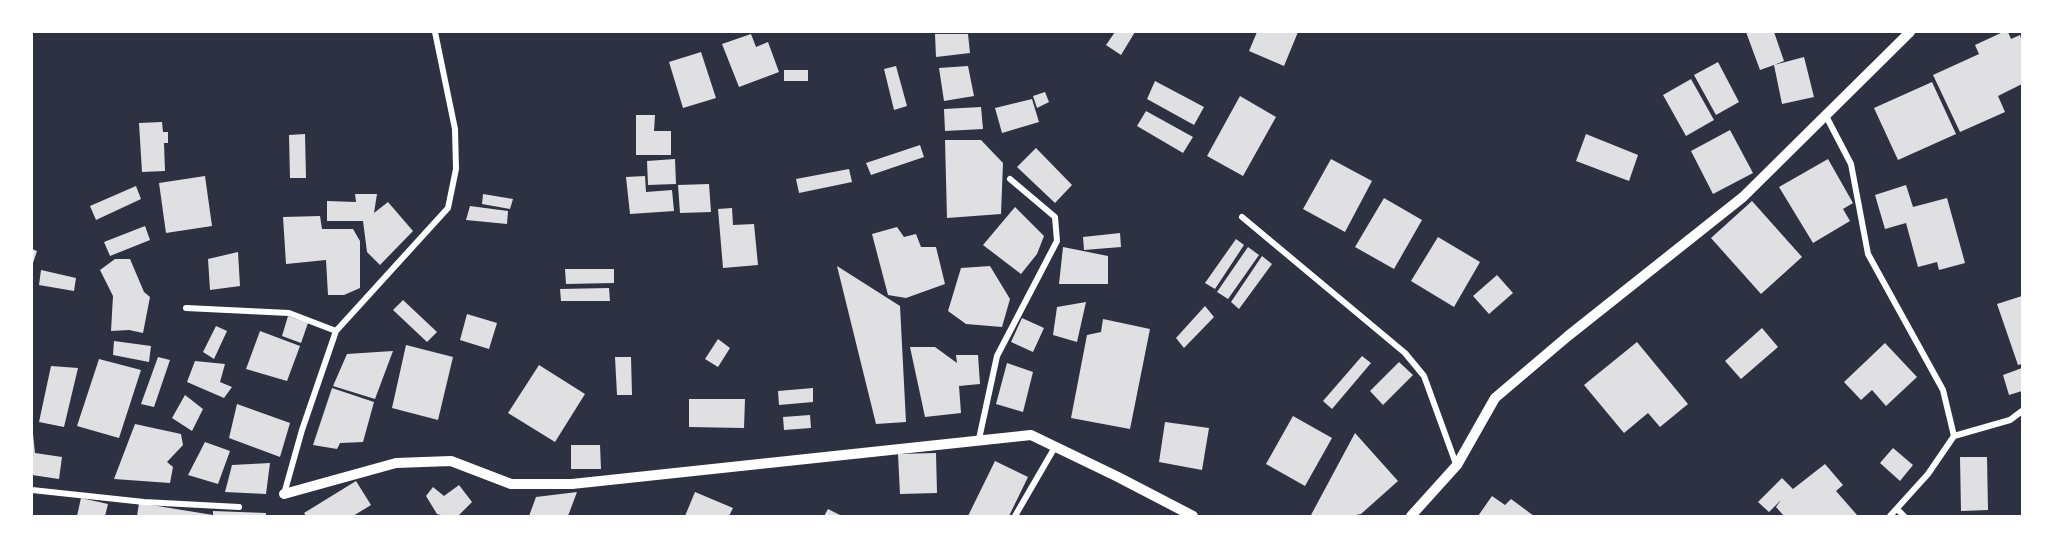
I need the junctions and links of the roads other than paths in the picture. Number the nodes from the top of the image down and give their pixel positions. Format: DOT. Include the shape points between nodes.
graph roads {
  1 [pos="435,32"];
  2 [pos="1910,32"];
  3 [pos="1826,116"];
  4 [pos="1010,179"];
  5 [pos="1242,217"];
  6 [pos="186,308"];
  7 [pos="336,331"];
  8 [pos="2022,411"];
  9 [pos="1954,436"];
  10 [pos="979,439"];
  11 [pos="1055,447"];
  12 [pos="1457,465"];
  13 [pos="32,490"];
  14 [pos="284,494"];
  15 [pos="239,507"];
  16 [pos="1897,509"];
  17 [pos="1015,516"];
  18 [pos="1193,516"];
  19 [pos="1411,516"];
  20 [pos="1890,516"];
  21 [pos="1904,516"];
  1 -- 7 [label="street" via="455,129 456,169 448,208"];
  2 -- 3 [label="street"];
  3 -- 9 [label="street" via="1851,164 1868,254 1943,390"];
  3 -- 12 [label="street" via="1743,197 1495,398"];
  4 -- 10 [label="street" via="1055,217 1057,241 998,356"];
  5 -- 12 [label="street" via="1405,353 1424,376"];
  6 -- 7 [label="street" via="289,313"];
  7 -- 14 [label="street"];
  8 -- 9 [label="street" via="2010,420"];
  9 -- 16 [label="street"];
  10 -- 11 [label="street" via="1031,435"];
  10 -- 14 [label="street" via="572,484 510,484 451,461 396,463"];
  11 -- 17 [label="street"];
  11 -- 18 [label="street"];
  12 -- 19 [label="street"];
  13 -- 15 [label="street"];
  16 -- 20 [label="street"];
  16 -- 21 [label="street"];
}
